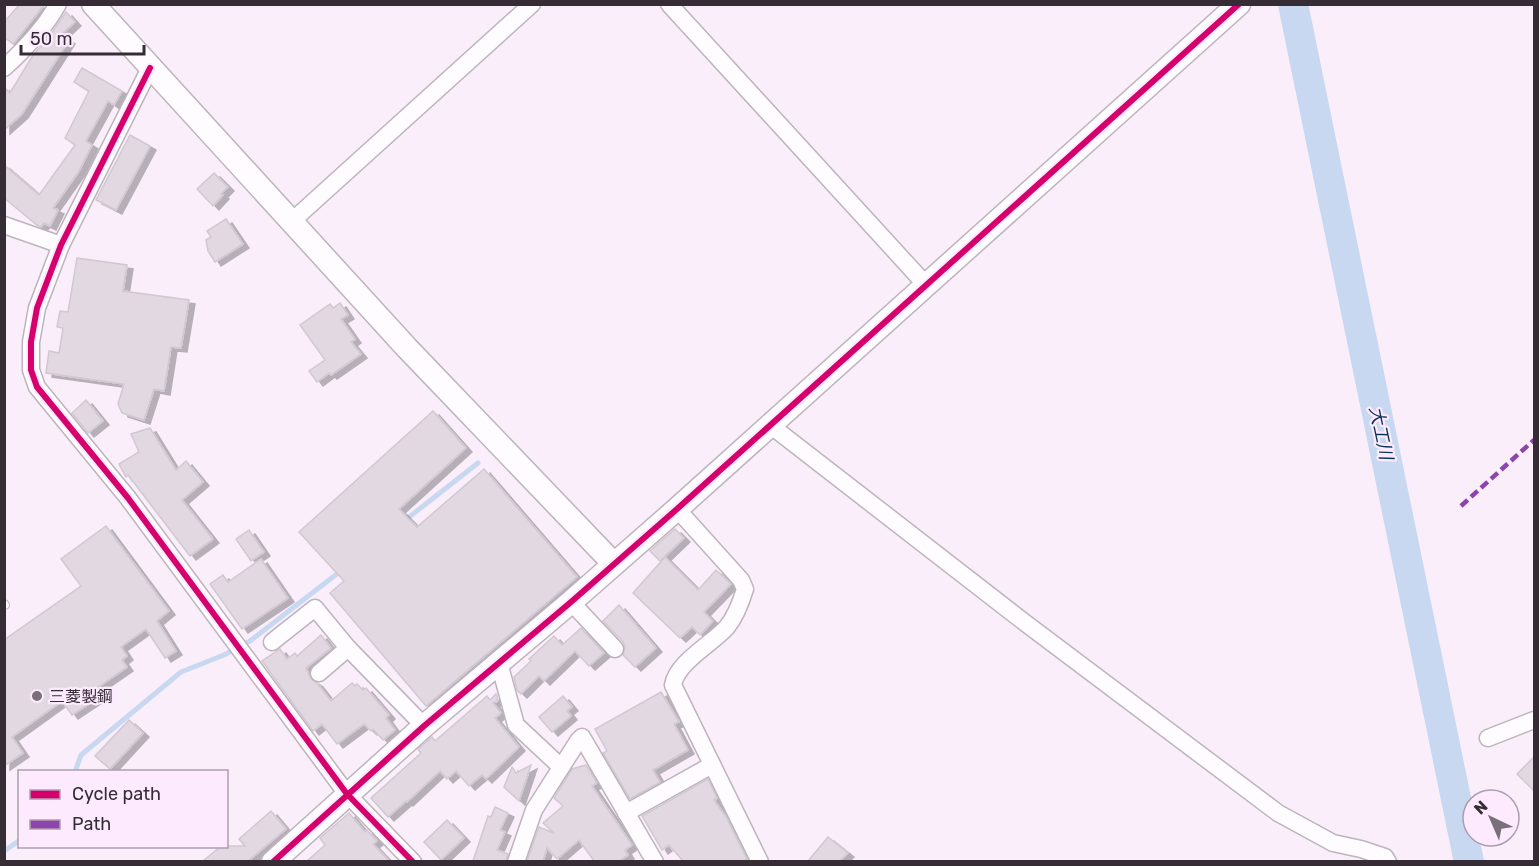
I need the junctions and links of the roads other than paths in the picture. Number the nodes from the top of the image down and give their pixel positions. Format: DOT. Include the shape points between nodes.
graph roads {
  1 [pos="58,4"];
  2 [pos="93,4"];
  3 [pos="532,4"];
  4 [pos="669,4"];
  5 [pos="1239,4"];
  6 [pos="4,68"];
  7 [pos="150,68"];
  8 [pos="291,222"];
  9 [pos="4,225"];
  10 [pos="61,245"];
  11 [pos="927,286"];
  12 [pos="770,425"];
  13 [pos="677,509"];
  14 [pos="614,564"];
  15 [pos="571,602"];
  16 [pos="272,642"];
  17 [pos="348,648"];
  18 [pos="615,649"];
  19 [pos="498,663"];
  20 [pos="319,673"];
  21 [pos="1534,720"];
  22 [pos="424,726"];
  23 [pos="1488,738"];
  24 [pos="712,765"];
  25 [pos="561,766"];
  26 [pos="347,794"];
  27 [pos="626,813"];
  28 [pos="273,861"];
  29 [pos="413,861"];
  30 [pos="516,861"];
  31 [pos="655,861"];
  32 [pos="760,861"];
  33 [pos="1388,861"];
  1 -- 6 [label="street" via="23,51"];
  2 -- 7 [label="street"];
  3 -- 8 [label="street"];
  4 -- 11 [label="street"];
  5 -- 11 [label="street"];
  7 -- 8 [label="street"];
  7 -- 10 [label="street"];
  8 -- 14 [label="street"];
  9 -- 10 [label="street"];
  10 -- 26 [label="street" via="37,308 31,342 31,370 37,387 128,498"];
  11 -- 12 [label="street"];
  12 -- 13 [label="street"];
  12 -- 33 [label="street" via="1278,813 1333,843 1361,849"];
  13 -- 14 [label="street"];
  13 -- 24 [label="street" via="745,589 726,629 674,678 676,693"];
  14 -- 15 [label="street"];
  15 -- 18 [label="street"];
  15 -- 19 [label="street"];
  16 -- 17 [label="street" via="315,608"];
  17 -- 20 [label="street"];
  17 -- 22 [label="street"];
  19 -- 22 [label="street"];
  19 -- 25 [label="street" via="516,725"];
  21 -- 23 [label="street"];
  22 -- 26 [label="street"];
  24 -- 27 [label="street"];
  24 -- 32 [label="street"];
  25 -- 27 [label="street" via="582,738"];
  25 -- 30 [label="street" via="534,810"];
  26 -- 28 [label="street"];
  26 -- 29 [label="street"];
  27 -- 31 [label="street"];
}
